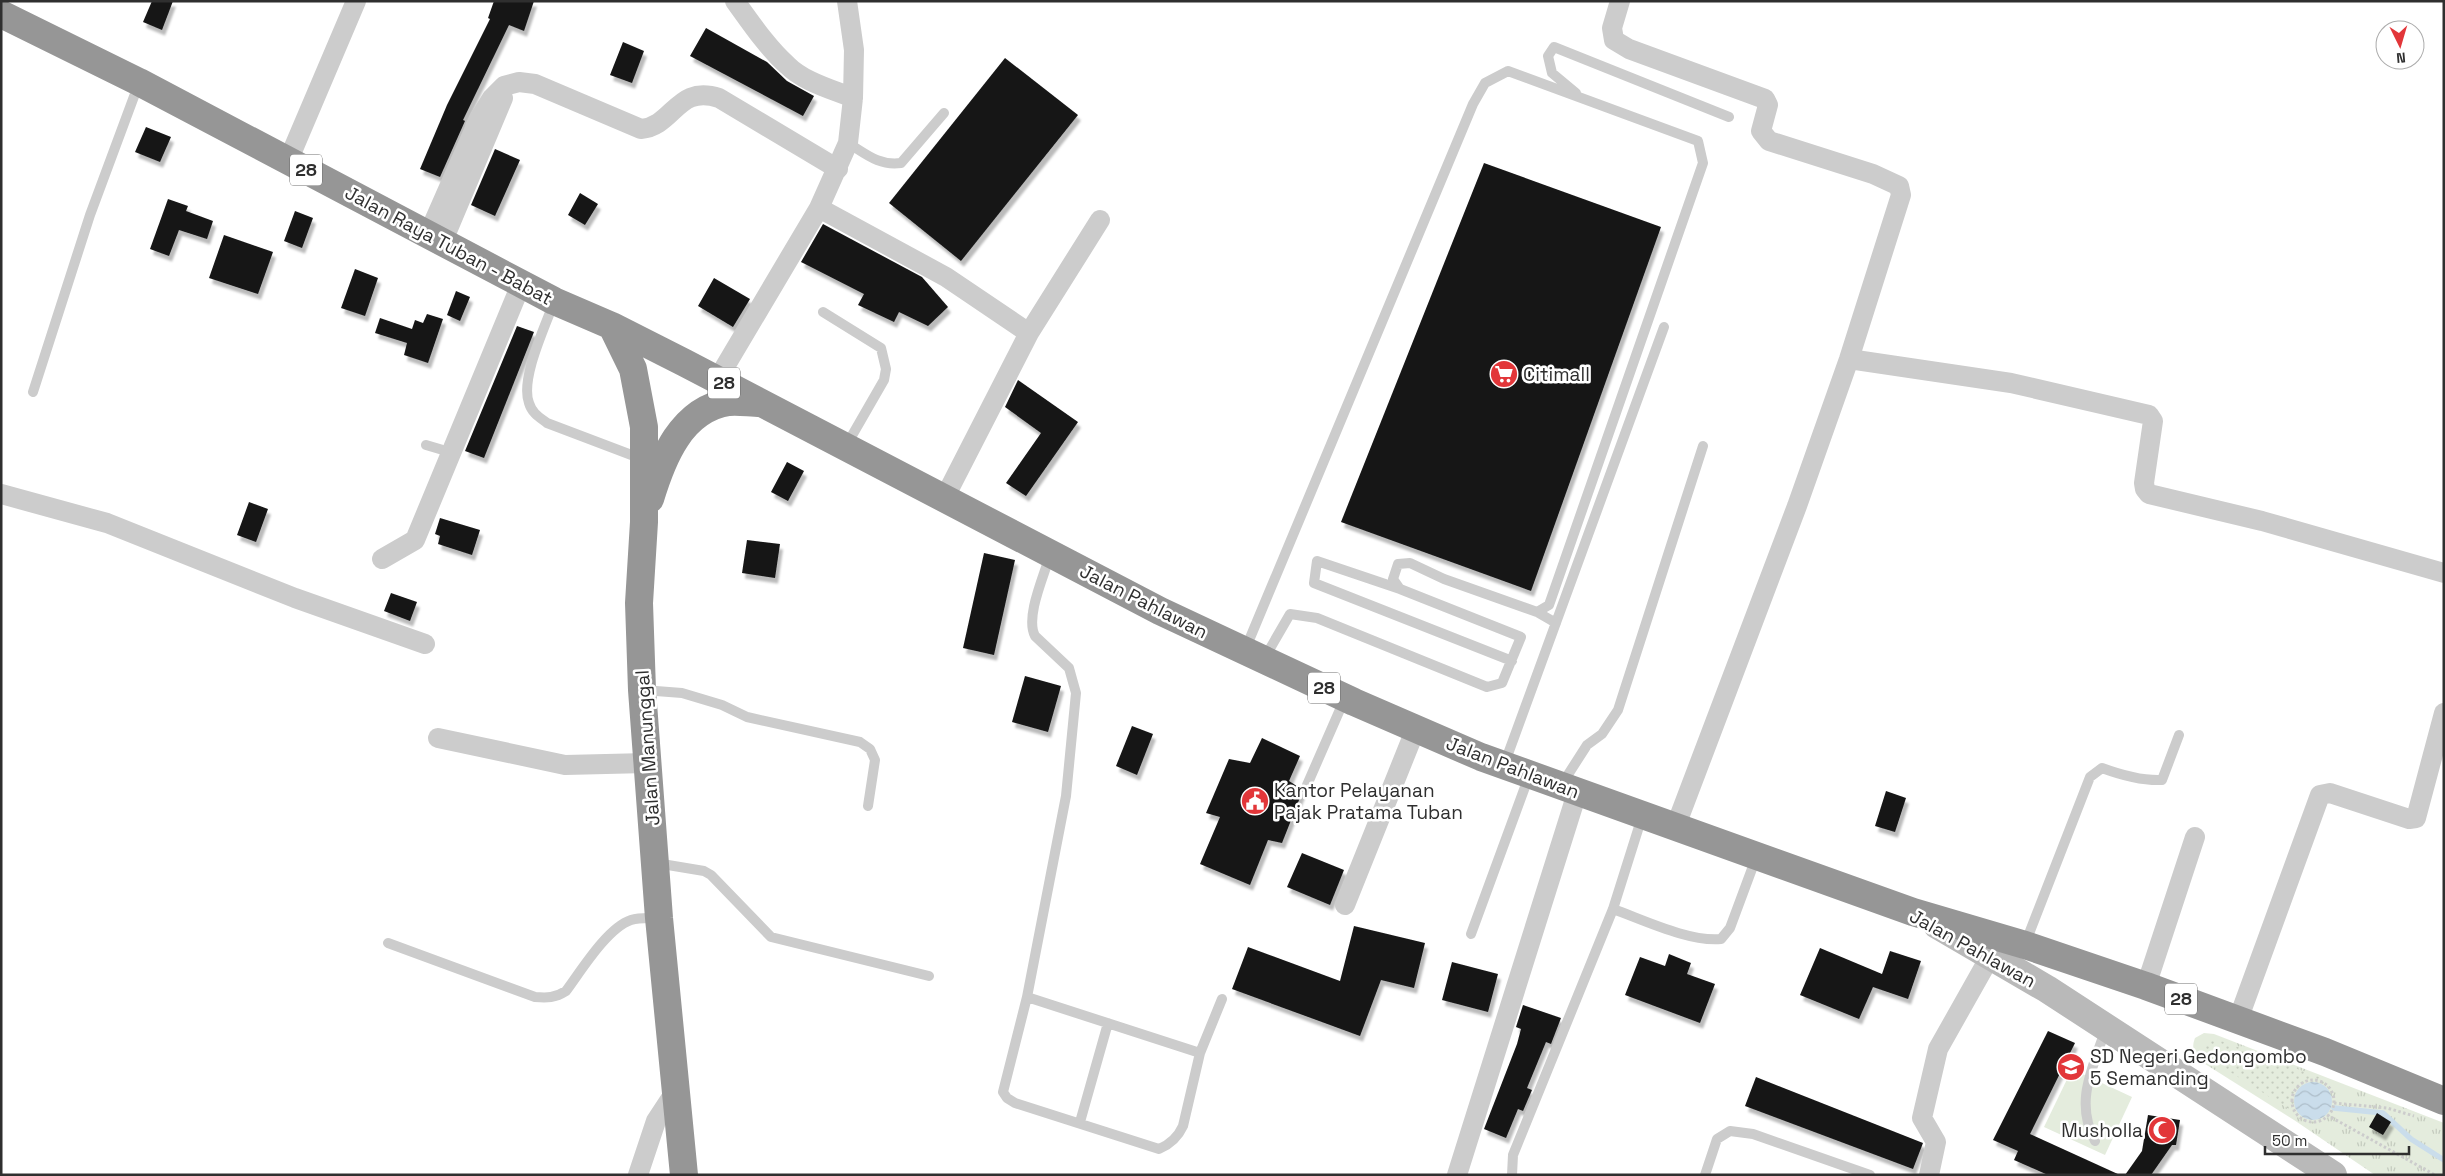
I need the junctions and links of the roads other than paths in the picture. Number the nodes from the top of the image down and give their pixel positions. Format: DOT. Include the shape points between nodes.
graph roads {
  1 [pos="356,1"];
  2 [pos="735,1"];
  3 [pos="1620,1"];
  4 [pos="848,2"];
  5 [pos="2,11"];
  6 [pos="139,82"];
  7 [pos="853,98"];
  8 [pos="1583,99"];
  9 [pos="944,113"];
  10 [pos="1729,117"];
  11 [pos="848,143"];
  12 [pos="288,160"];
  13 [pos="838,169"];
  14 [pos="819,208"];
  15 [pos="1100,220"];
  16 [pos="435,239"];
  17 [pos="522,282"];
  18 [pos="554,301"];
  19 [pos="823,312"];
  20 [pos="612,326"];
  21 [pos="1664,327"];
  22 [pos="1029,333"];
  23 [pos="1849,359"];
  24 [pos="685,363"];
  25 [pos="717,380"];
  26 [pos="32,392"];
  27 [pos="762,403"];
  28 [pos="426,445"];
  29 [pos="1703,446"];
  30 [pos="846,447"];
  31 [pos="453,454"];
  32 [pos="644,460"];
  33 [pos="1,494"];
  34 [pos="944,499"];
  35 [pos="644,522"];
  36 [pos="1050,554"];
  37 [pos="382,559"];
  38 [pos="2444,573"];
  39 [pos="1400,589"];
  40 [pos="1537,612"];
  41 [pos="1556,623"];
  42 [pos="425,644"];
  43 [pos="1254,655"];
  44 [pos="1512,661"];
  45 [pos="642,690"];
  46 [pos="1345,697"];
  47 [pos="2444,714"];
  48 [pos="1416,728"];
  49 [pos="2179,735"];
  50 [pos="438,738"];
  51 [pos="647,764"];
  52 [pos="1504,766"];
  53 [pos="1529,776"];
  54 [pos="1307,784"];
  55 [pos="1568,790"];
  56 [pos="868,806"];
  57 [pos="1642,816"];
  58 [pos="1675,828"];
  59 [pos="2195,837"];
  60 [pos="1757,857"];
  61 [pos="655,863"];
  62 [pos="1344,905"];
  63 [pos="1613,909"];
  64 [pos="1913,912"];
  65 [pos="659,918"];
  66 [pos="1471,934"];
  67 [pos="388,943"];
  68 [pos="2025,945"];
  69 [pos="1991,955"];
  70 [pos="929,976"];
  71 [pos="2146,986"];
  72 [pos="1027,997"];
  73 [pos="1222,999"];
  74 [pos="2238,1020"];
  75 [pos="1108,1023"];
  76 [pos="2107,1027"];
  77 [pos="1200,1053"];
  78 [pos="675,1092"];
  79 [pos="2444,1100"];
  80 [pos="1080,1122"];
  81 [pos="2095,1142"];
  82 [pos="2319,1171"];
  83 [pos="638,1175"];
  84 [pos="684,1175"];
  85 [pos="1457,1175"];
  86 [pos="1512,1175"];
  87 [pos="1705,1175"];
  88 [pos="1870,1175"];
  89 [pos="1928,1175"];
  1 -- 12 [label="street"];
  2 -- 7 [label="street" via="788,67 814,83"];
  3 -- 23 [label="street" via="1612,28 1614,40 1628,49 1765,99 1768,105 1761,131 1769,141 1874,174 1899,186 1901,200"];
  4 -- 7 [label="street" via="854,50"];
  5 -- 6 [label="highway, Jalan Raya Tuban - Babat / 28"];
  6 -- 12 [label="highway, Jalan Raya Tuban - Babat / 28"];
  6 -- 26 [label="lane" via="90,215"];
  7 -- 11 [label="street"];
  8 -- 10 [label="lane" via="1552,72 1548,56 1554,47"];
  8 -- 40 [label="lane" via="1698,141 1703,163 1549,606"];
  8 -- 43 [label="lane" via="1508,71 1485,84 1473,104"];
  9 -- 11 [label="lane" via="901,162 889,165 878,162"];
  11 -- 13 [label="street"];
  12 -- 16 [label="highway, Jalan Raya Tuban - Babat / 28"];
  13 -- 14 [label="street"];
  13 -- 16 [label="street" via="709,94 691,97 656,125 641,129 535,84 519,82 504,86 494,94 479,119"];
  14 -- 22 [label="street" via="946,278"];
  14 -- 25 [label="street"];
  15 -- 22 [label="street"];
  16 -- 17 [label="highway, Jalan Raya Tuban - Babat / 28"];
  17 -- 18 [label="highway, Jalan Raya Tuban - Babat / 28"];
  17 -- 31 [label="street"];
  18 -- 20 [label="highway, Jalan Raya Tuban - Babat / 28"];
  18 -- 32 [label="lane" via="527,381 531,409 547,423"];
  19 -- 30 [label="lane" via="881,348 884,359 884,380"];
  20 -- 24 [label="highway, Jalan Raya Tuban - Babat / 28"];
  20 -- 32 [label="highway, Jalan Manunggal" via="628,355 637,385 644,427"];
  21 -- 41 [label="lane"];
  22 -- 34 [label="street"];
  23 -- 38 [label="street" via="2011,383 2149,415 2153,421 2144,483 2149,494 2262,521"];
  23 -- 58 [label="street"];
  24 -- 25 [label="highway, Jalan Pahlawan / 28"];
  25 -- 27 [label="highway, Jalan Pahlawan / 28"];
  27 -- 30 [label="highway, Jalan Pahlawan / 28"];
  27 -- 35 [label="highway" via="730,402 707,409 689,420 665,460"];
  28 -- 31 [label="lane"];
  29 -- 55 [label="lane" via="1618,710 1602,734 1587,745"];
  30 -- 34 [label="highway, Jalan Pahlawan / 28"];
  31 -- 37 [label="street" via="416,540"];
  32 -- 35 [label="highway, Jalan Manunggal"];
  33 -- 42 [label="street" via="107,523 295,598"];
  34 -- 36 [label="highway, Jalan Pahlawan / 28"];
  35 -- 45 [label="highway, Jalan Manunggal" via="639,603"];
  36 -- 43 [label="highway, Jalan Pahlawan / 28"];
  36 -- 72 [label="lane" via="1033,610 1032,630 1069,668 1076,693 1066,796"];
  39 -- 40 [label="lane" via="1393,574 1398,564 1410,563 1444,579"];
  39 -- 44 [label="lane" via="1522,637"];
  39 -- 44 [label="lane" via="1317,561 1314,583"];
  40 -- 41 [label="lane"];
  41 -- 52 [label="lane"];
  43 -- 44 [label="lane" via="1290,614 1317,618 1487,688 1502,683"];
  43 -- 46 [label="highway, Jalan Pahlawan / 28"];
  45 -- 51 [label="highway, Jalan Manunggal"];
  45 -- 56 [label="lane" via="682,693 722,705 746,717 860,742 870,749 876,760"];
  46 -- 48 [label="highway, Jalan Pahlawan / 28"];
  46 -- 54 [label="lane"];
  47 -- 74 [label="street" via="2415,819 2328,793 2320,795"];
  48 -- 52 [label="highway, Jalan Pahlawan / 28"];
  48 -- 62 [label="street"];
  49 -- 68 [label="lane" via="2162,780 2151,781 2102,768 2090,777"];
  50 -- 51 [label="street" via="565,765"];
  51 -- 61 [label="highway, Jalan Manunggal"];
  52 -- 53 [label="highway, Jalan Pahlawan / 28"];
  53 -- 55 [label="highway, Jalan Pahlawan / 28"];
  53 -- 66 [label="lane"];
  55 -- 57 [label="highway, Jalan Pahlawan / 28"];
  55 -- 85 [label="street"];
  57 -- 58 [label="highway, Jalan Pahlawan / 28"];
  57 -- 63 [label="lane"];
  58 -- 60 [label="highway, Jalan Pahlawan / 28"];
  59 -- 71 [label="street"];
  60 -- 63 [label="lane" via="1730,928 1721,939 1710,940 1670,930"];
  60 -- 64 [label="highway, Jalan Pahlawan / 28"];
  61 -- 65 [label="highway, Jalan Manunggal"];
  61 -- 70 [label="lane" via="711,875 771,937"];
  63 -- 86 [label="lane" via="1513,1155"];
  64 -- 68 [label="highway, 28"];
  64 -- 69 [label="main road, Jalan Pahlawan"];
  65 -- 67 [label="lane" via="641,918 621,925 566,990 547,998 535,997"];
  65 -- 78 [label="highway, Jalan Manunggal"];
  68 -- 71 [label="highway, 28"];
  69 -- 76 [label="main road, Jalan Pahlawan"];
  69 -- 89 [label="street" via="1938,1049 1922,1118 1936,1142"];
  71 -- 74 [label="highway, 28"];
  72 -- 75 [label="lane"];
  72 -- 80 [label="lane" via="1003,1092 1015,1103"];
  73 -- 77 [label="lane"];
  74 -- 79 [label="highway, 28"];
  75 -- 77 [label="lane"];
  75 -- 80 [label="lane"];
  76 -- 81 [label="lane" via="2085,1098 2087,1124"];
  76 -- 82 [label="main road, Jalan Pahlawan"];
  77 -- 80 [label="lane" via="1180,1133 1167,1146 1159,1149"];
  78 -- 83 [label="street" via="656,1121"];
  78 -- 84 [label="highway, Jalan Manunggal"];
  87 -- 88 [label="lane" via="1718,1139 1730,1131 1753,1134"];
}
